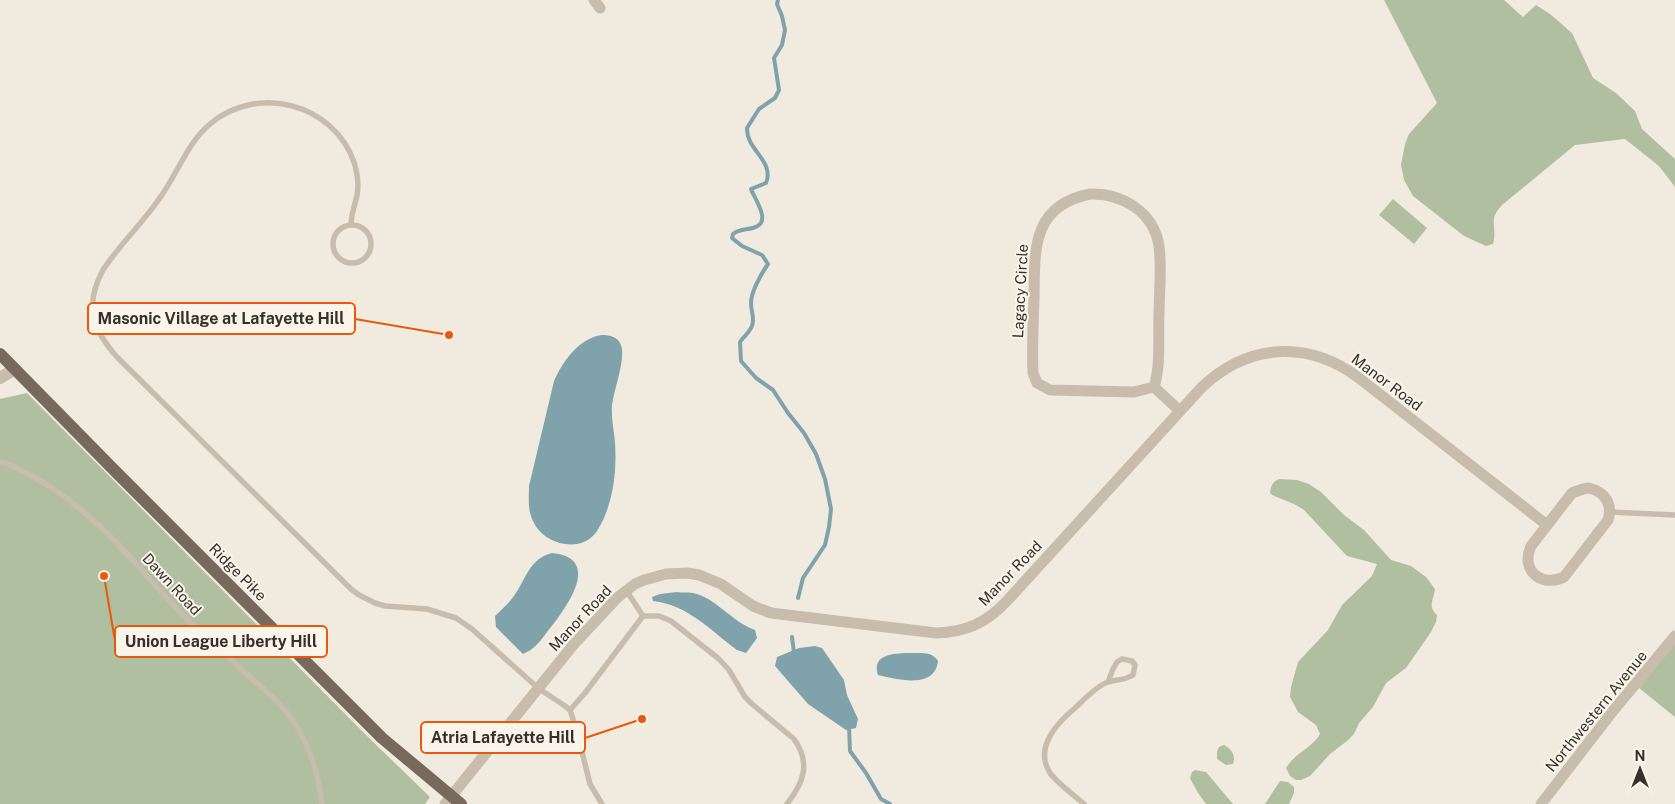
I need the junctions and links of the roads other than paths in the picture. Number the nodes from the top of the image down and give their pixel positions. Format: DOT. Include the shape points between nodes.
graph roads {
  1 [pos="351,225"];
  2 [pos="0,354"];
  3 [pos="15,369"];
  4 [pos="0,378"];
  5 [pos="1154,388"];
  6 [pos="1180,411"];
  7 [pos="0,461"];
  8 [pos="1610,512"];
  9 [pos="1675,515"];
  10 [pos="1547,525"];
  11 [pos="626,590"];
  12 [pos="643,616"];
  13 [pos="1675,636"];
  14 [pos="1108,682"];
  15 [pos="538,688"];
  16 [pos="570,710"];
  17 [pos="448,800"];
  18 [pos="322,804"];
  19 [pos="461,804"];
  20 [pos="602,804"];
  21 [pos="787,804"];
  22 [pos="1084,804"];
  23 [pos="1541,804"];
  1 -- 1 [label="lane" via="339,231 333,243 338,256 350,263 363,260 371,241 364,229"];
  1 -- 15 [label="lane" via="357,193 356,172 349,150 336,131 316,115 292,105 268,102 242,106 218,118 200,133 160,198 108,262 95,289 92,308 95,324 103,341 117,357 359,596 385,606 427,609 456,618"];
  2 -- 3 [label="main road, Ridge Pike"];
  3 -- 4 [label="street"];
  3 -- 17 [label="main road, Ridge Pike" via="382,738"];
  5 -- 5 [label="street, Lagacy Circle" via="1158,367 1160,255 1156,234 1145,216 1130,202 1120,198 1090,194 1070,200 1048,218 1036,245 1034,378 1050,390 1134,392"];
  5 -- 6 [label="street"];
  6 -- 10 [label="street, Manor Road" via="1220,372 1252,356 1288,351 1324,358 1359,378"];
  6 -- 11 [label="street, Manor Road" via="1006,602 988,619 969,628 948,633 926,632 771,613 753,606 721,584 687,573 655,576"];
  7 -- 18 [label="lane, Dawn Road" via="41,482 80,508 183,615 273,697 293,720 308,748 318,777"];
  8 -- 9 [label="lane"];
  8 -- 10 [label="street" via="1608,502 1600,493 1583,488 1572,493"];
  8 -- 10 [label="street" via="1605,525 1568,573 1553,581 1536,576 1528,562 1531,546"];
  11 -- 12 [label="lane"];
  11 -- 15 [label="street, Manor Road" via="608,606"];
  12 -- 16 [label="lane"];
  12 -- 21 [label="lane" via="659,616 671,621 719,658 745,697 798,744 804,774 799,788"];
  13 -- 23 [label="street, Northwestern Avenue"];
  14 -- 14 [label="lane" via="1126,679 1133,674 1135,665 1128,660 1117,662"];
  14 -- 22 [label="lane" via="1057,724 1046,747 1050,772"];
  15 -- 16 [label="lane"];
  15 -- 17 [label="street, Manor Road"];
  16 -- 20 [label="lane" via="590,784"];
  17 -- 19 [label="main road, Ridge Pike"];
}
